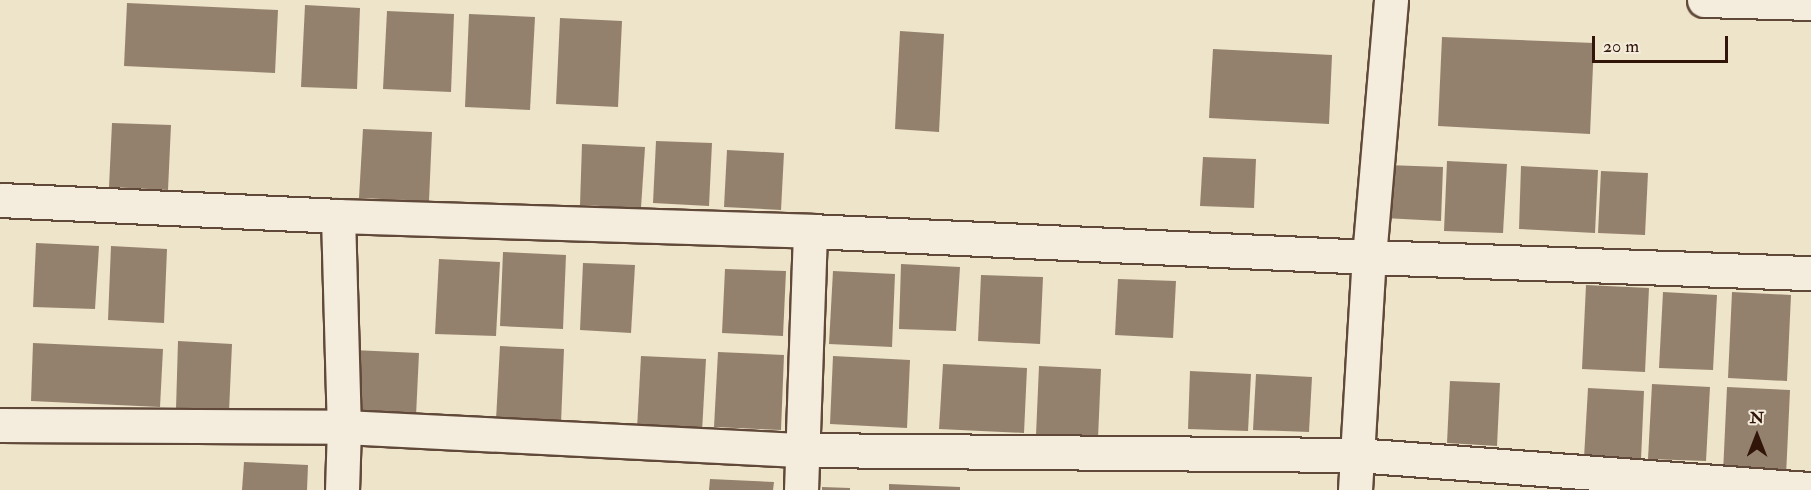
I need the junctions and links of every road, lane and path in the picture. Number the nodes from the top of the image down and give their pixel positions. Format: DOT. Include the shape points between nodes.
graph roads {
  1 [pos="1391,0"];
  2 [pos="1704,0"];
  3 [pos="1811,3"];
  4 [pos="0,200"];
  5 [pos="338,216"];
  6 [pos="810,231"];
  7 [pos="1369,257"];
  8 [pos="1811,273"];
  9 [pos="0,425"];
  10 [pos="344,427"];
  11 [pos="802,450"];
  12 [pos="1356,455"];
  13 [pos="1811,489"];
  14 [pos="342,490"];
  15 [pos="801,490"];
  16 [pos="1355,490"];
  1 -- 7 [label="street"];
  2 -- 3 [label="street"];
  4 -- 5 [label="street"];
  5 -- 6 [label="street"];
  5 -- 10 [label="street"];
  6 -- 7 [label="street"];
  6 -- 11 [label="street"];
  7 -- 8 [label="street"];
  7 -- 12 [label="street"];
  9 -- 10 [label="street"];
  10 -- 11 [label="street"];
  10 -- 14 [label="street"];
  11 -- 12 [label="street"];
  11 -- 15 [label="street"];
  12 -- 13 [label="street"];
  12 -- 16 [label="street"];
}
